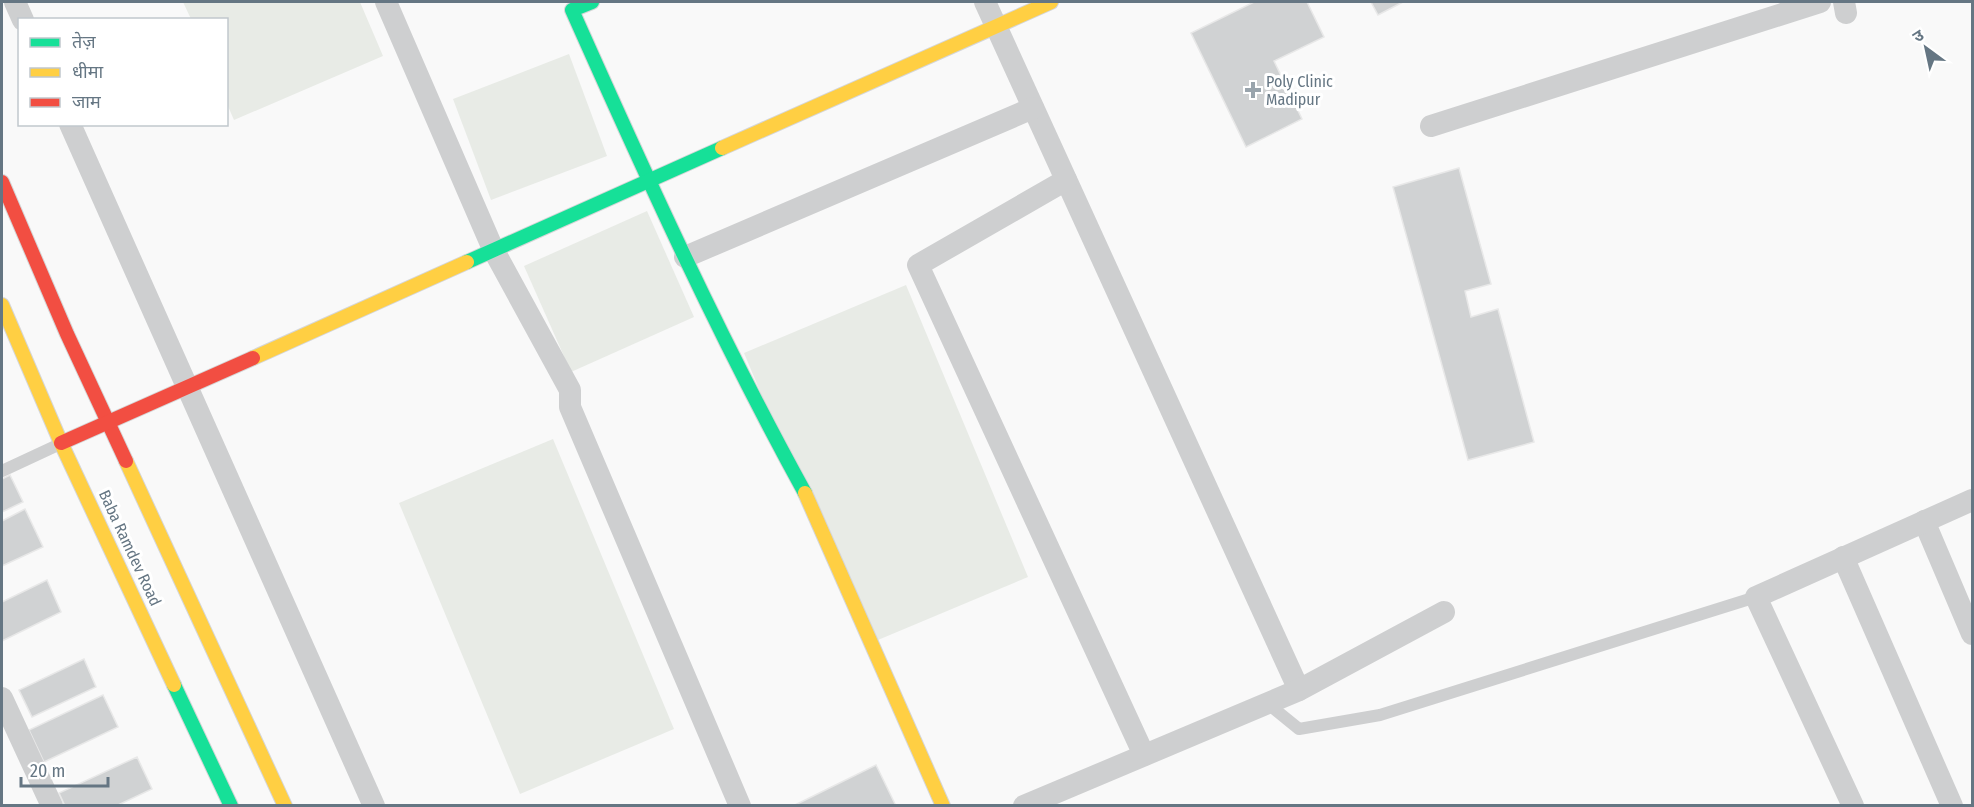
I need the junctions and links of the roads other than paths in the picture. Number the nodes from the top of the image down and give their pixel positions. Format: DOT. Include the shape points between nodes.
graph roads {
  1 [pos="15,2"];
  2 [pos="386,2"];
  3 [pos="592,2"];
  4 [pos="985,2"];
  5 [pos="1051,2"];
  6 [pos="1820,2"];
  7 [pos="22,18"];
  8 [pos="995,26"];
  9 [pos="1033,108"];
  10 [pos="71,126"];
  11 [pos="1431,126"];
  12 [pos="1066,180"];
  13 [pos="648,181"];
  14 [pos="2,182"];
  15 [pos="493,249"];
  16 [pos="685,257"];
  17 [pos="2,305"];
  18 [pos="186,387"];
  19 [pos="109,422"];
  20 [pos="61,443"];
  21 [pos="2,471"];
  22 [pos="1972,500"];
  23 [pos="1924,521"];
  24 [pos="1843,557"];
  25 [pos="1756,597"];
  26 [pos="1444,612"];
  27 [pos="1972,634"];
  28 [pos="1299,690"];
  29 [pos="2,698"];
  30 [pos="1267,703"];
  31 [pos="1144,755"];
  32 [pos="51,806"];
  33 [pos="231,806"];
  34 [pos="285,806"];
  35 [pos="374,806"];
  36 [pos="740,806"];
  37 [pos="943,806"];
  38 [pos="1024,806"];
  39 [pos="1852,806"];
  40 [pos="1952,806"];
  1 -- 7 [label="street"];
  2 -- 15 [label="street"];
  3 -- 13 [label="street" via="572,10"];
  4 -- 8 [label="street"];
  5 -- 8 [label="street"];
  6 -- 11 [label="street"];
  8 -- 9 [label="street"];
  8 -- 13 [label="street"];
  9 -- 12 [label="street"];
  9 -- 16 [label="street"];
  10 -- 18 [label="street"];
  12 -- 28 [label="street"];
  12 -- 31 [label="street" via="918,265"];
  13 -- 15 [label="street"];
  13 -- 16 [label="street"];
  14 -- 19 [label="street"];
  15 -- 18 [label="street"];
  15 -- 36 [label="street" via="570,390 570,407"];
  16 -- 37 [label="street" via="744,382 814,509"];
  17 -- 20 [label="street, Baba Ramdev Road"];
  18 -- 19 [label="street"];
  18 -- 35 [label="street"];
  19 -- 20 [label="street"];
  19 -- 34 [label="street"];
  20 -- 21 [label="lane"];
  20 -- 33 [label="street, Baba Ramdev Road"];
  22 -- 23 [label="street"];
  23 -- 24 [label="street"];
  23 -- 27 [label="street"];
  24 -- 25 [label="street"];
  24 -- 40 [label="street"];
  25 -- 30 [label="lane" via="1380,715 1299,729"];
  25 -- 39 [label="street"];
  26 -- 28 [label="street"];
  28 -- 30 [label="street"];
  29 -- 32 [label="street"];
  30 -- 31 [label="street"];
  31 -- 38 [label="street"];
}
